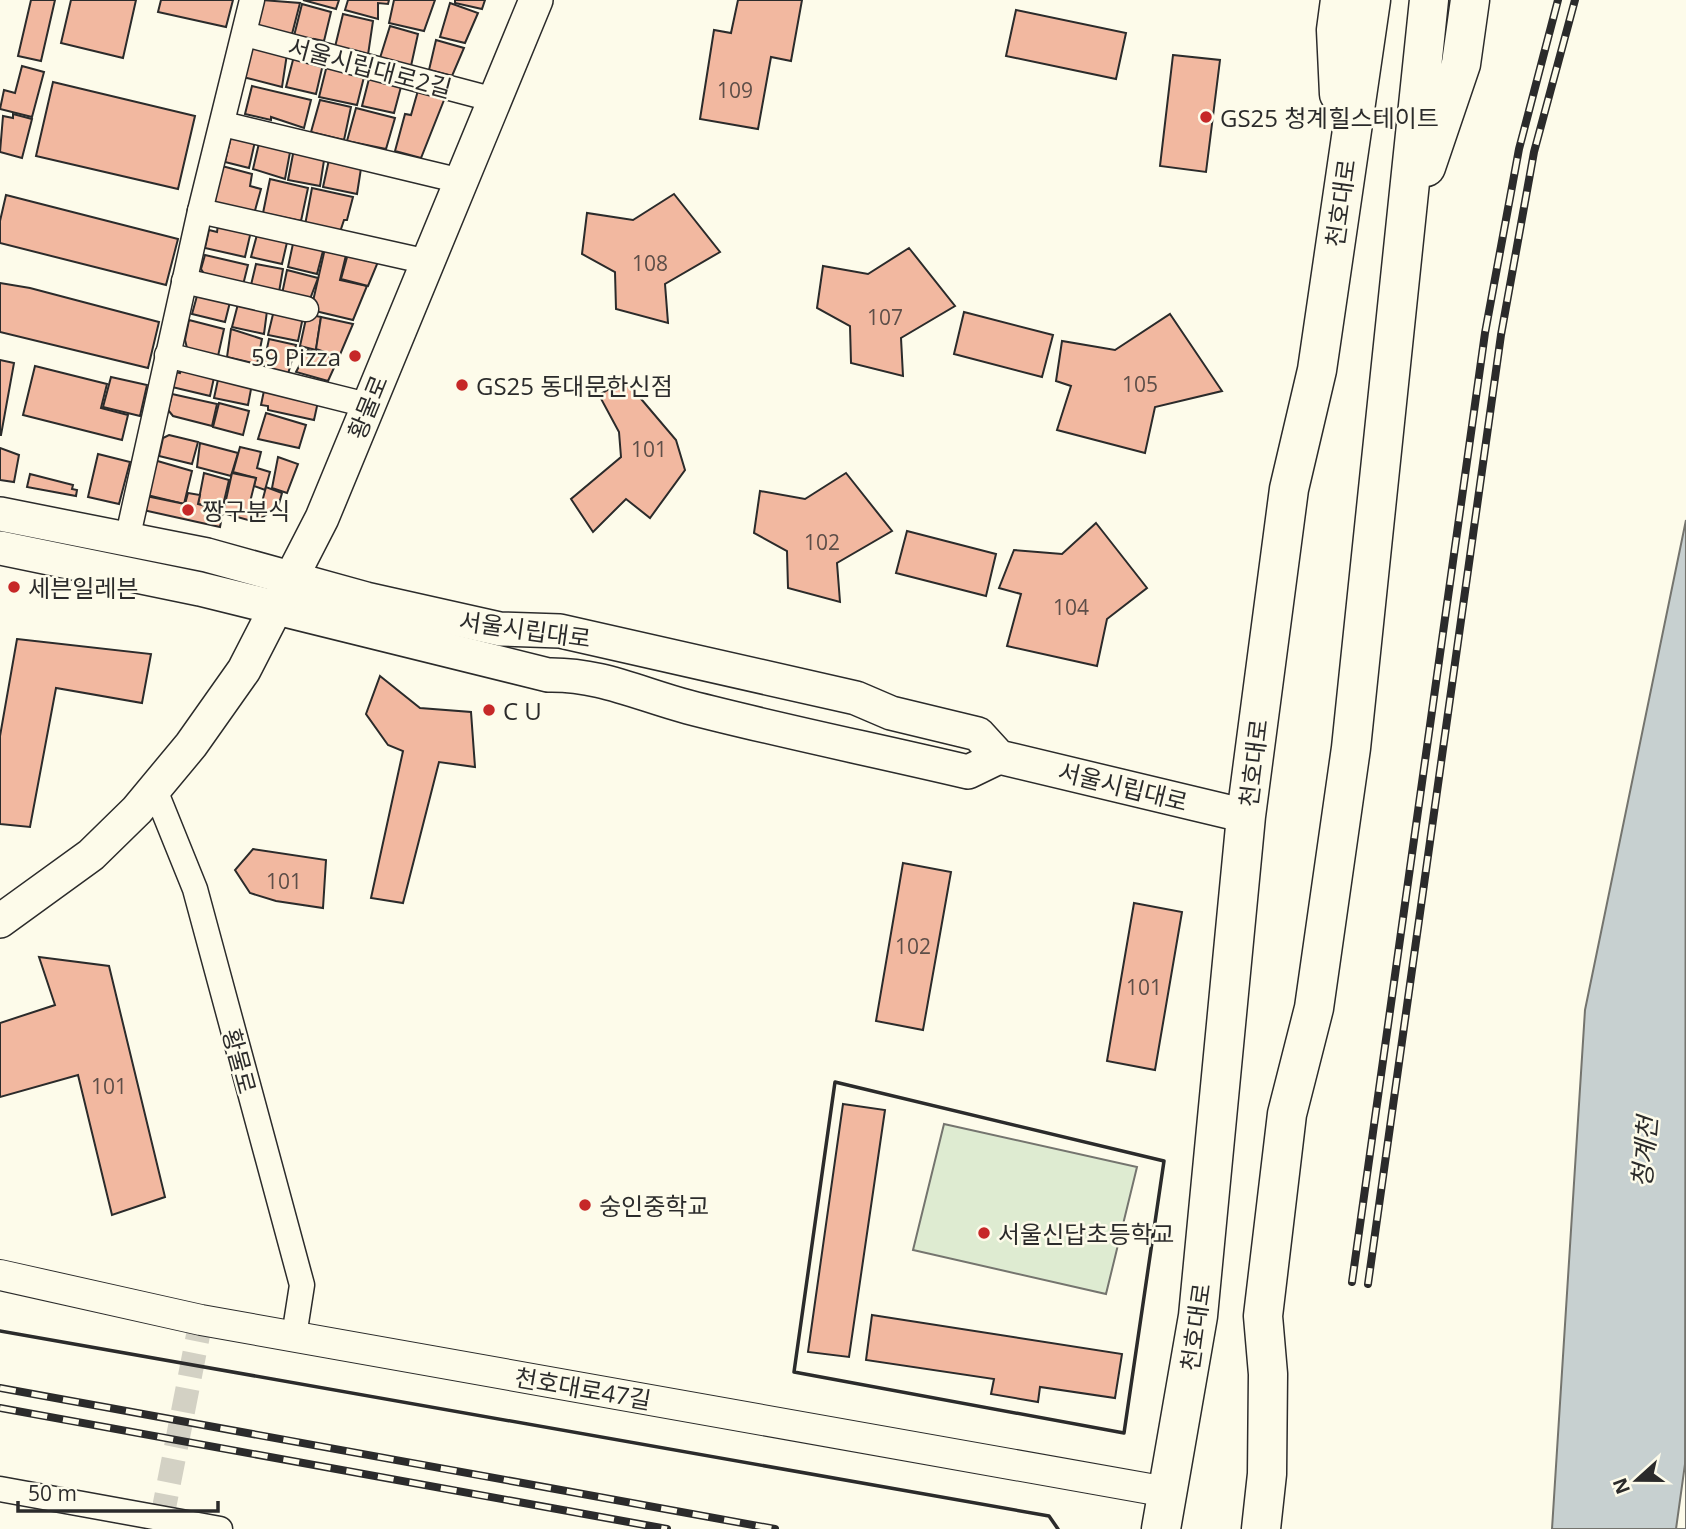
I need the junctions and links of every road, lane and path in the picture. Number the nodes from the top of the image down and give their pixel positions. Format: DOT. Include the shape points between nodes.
graph roads {
  1 [pos="252,0"];
  2 [pos="536,0"];
  3 [pos="1340,0"];
  4 [pos="1371,0"];
  5 [pos="1429,0"];
  6 [pos="1470,0"];
  7 [pos="245,34"];
  8 [pos="495,100"];
  9 [pos="223,124"];
  10 [pos="1343,180"];
  11 [pos="461,181"];
  12 [pos="200,211"];
  13 [pos="1403,235"];
  14 [pos="428,262"];
  15 [pos="184,281"];
  16 [pos="306,309"];
  17 [pos="167,355"];
  18 [pos="367,405"];
  19 [pos="0,514"];
  20 [pos="127,540"];
  21 [pos="0,548"];
  22 [pos="292,579"];
  23 [pos="276,609"];
  24 [pos="999,757"];
  25 [pos="155,790"];
  26 [pos="1246,816"];
  27 [pos="0,921"];
  28 [pos="0,1275"];
  29 [pos="294,1336"];
  30 [pos="1267,1474"];
  31 [pos="0,1489"];
  32 [pos="1167,1492"];
  33 [pos="162,1523"];
  34 [pos="220,1529"];
  35 [pos="1161,1529"];
  36 [pos="1261,1529"];
  37 [pos="1282,1529"];
  1 -- 7 [label="street"];
  2 -- 8 [label="main road, 황물로"];
  3 -- 10 [label="main road" via="1336,30"];
  4 -- 10 [label="main road, 천호대로"];
  5 -- 13 [label="main road"];
  6 -- 13 [label="main road" via="1461,64"];
  7 -- 8 [label="street, 서울시립대로2길"];
  7 -- 9 [label="street"];
  8 -- 11 [label="main road, 황물로"];
  9 -- 11 [label="street"];
  9 -- 12 [label="street"];
  10 -- 26 [label="main road, 천호대로" via="1317,370 1289,489"];
  11 -- 14 [label="main road, 황물로"];
  12 -- 14 [label="street"];
  12 -- 15 [label="street"];
  13 -- 30 [label="main road" via="1351,748 1314,1008 1287,1114 1263,1316 1268,1374"];
  14 -- 18 [label="main road, 황물로"];
  15 -- 16 [label="street"];
  15 -- 17 [label="street"];
  17 -- 18 [label="street"];
  17 -- 20 [label="street"];
  18 -- 22 [label="main road, 황물로"];
  19 -- 20 [label="main road, 서울시립대로"];
  20 -- 22 [label="main road, 서울시립대로" via="206,555"];
  21 -- 23 [label="main road, 서울시립대로"];
  22 -- 23 [label="main road, 황물로"];
  22 -- 24 [label="main road, 서울시립대로" via="500,629 559,631 856,698 891,713 978,734"];
  23 -- 24 [label="main road, 서울시립대로" via="548,675 601,681 685,706 968,772"];
  23 -- 25 [label="main road, 황물로" via="244,670"];
  24 -- 26 [label="main road, 서울시립대로"];
  25 -- 27 [label="main road, 황물로" via="91,855"];
  25 -- 29 [label="street, 황물로" via="195,889 302,1285"];
  26 -- 32 [label="main road, 천호대로" via="1198,1316"];
  28 -- 29 [label="street, 천호대로47길"];
  29 -- 32 [label="street, 천호대로47길"];
  30 -- 36 [label="main road"];
  30 -- 37 [label="main road"];
  31 -- 33 [label="street"];
  32 -- 35 [label="main road, 천호대로"];
  33 -- 34 [label="street"];
}
